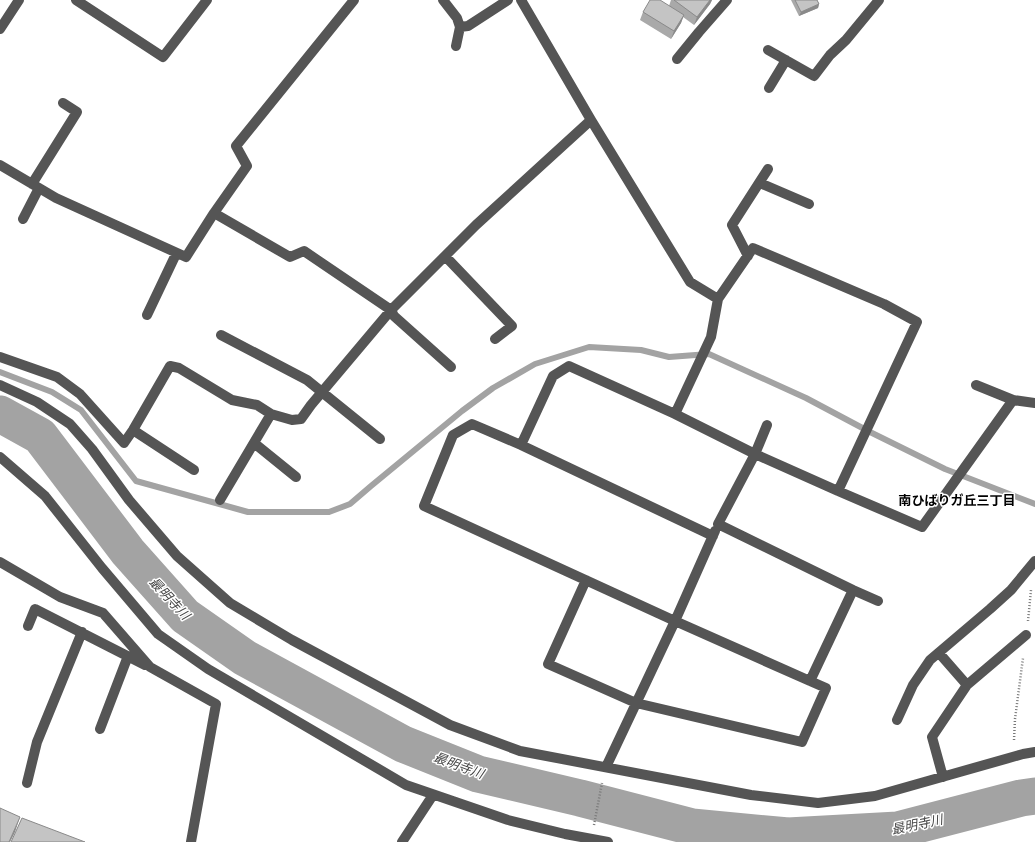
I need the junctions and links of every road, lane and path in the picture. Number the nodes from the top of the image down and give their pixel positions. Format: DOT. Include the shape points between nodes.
graph roads {
  1 [pos="19,0"];
  2 [pos="76,0"];
  3 [pos="207,0"];
  4 [pos="354,0"];
  5 [pos="444,0"];
  6 [pos="508,0"];
  7 [pos="521,0"];
  8 [pos="727,0"];
  9 [pos="879,0"];
  10 [pos="460,26"];
  11 [pos="0,29"];
  12 [pos="456,46"];
  13 [pos="768,50"];
  14 [pos="677,59"];
  15 [pos="786,60"];
  16 [pos="769,88"];
  17 [pos="63,103"];
  18 [pos="590,120"];
  19 [pos="0,165"];
  20 [pos="768,169"];
  21 [pos="760,183"];
  22 [pos="35,186"];
  23 [pos="809,204"];
  24 [pos="214,213"];
  25 [pos="23,219"];
  26 [pos="176,254"];
  27 [pos="445,256"];
  28 [pos="748,256"];
  29 [pos="718,299"];
  30 [pos="391,310"];
  31 [pos="147,315"];
  32 [pos="221,335"];
  33 [pos="495,339"];
  34 [pos="0,357"];
  35 [pos="451,367"];
  36 [pos="0,385"];
  37 [pos="976,385"];
  38 [pos="323,392"];
  39 [pos="1013,400"];
  40 [pos="1035,403"];
  41 [pos="271,414"];
  42 [pos="675,414"];
  43 [pos="767,425"];
  44 [pos="133,430"];
  45 [pos="380,439"];
  46 [pos="254,443"];
  47 [pos="521,445"];
  48 [pos="755,454"];
  49 [pos="0,457"];
  50 [pos="194,470"];
  51 [pos="296,477"];
  52 [pos="838,490"];
  53 [pos="220,500"];
  54 [pos="718,524"];
  55 [pos="713,536"];
  56 [pos="1035,561"];
  57 [pos="0,562"];
  58 [pos="586,580"];
  59 [pos="1031,586"];
  60 [pos="853,590"];
  61 [pos="878,601"];
  62 [pos="675,621"];
  63 [pos="28,626"];
  64 [pos="82,632"];
  65 [pos="1026,635"];
  66 [pos="939,653"];
  67 [pos="128,656"];
  68 [pos="150,667"];
  69 [pos="810,681"];
  70 [pos="967,684"];
  71 [pos="636,703"];
  72 [pos="897,720"];
  73 [pos="100,729"];
  74 [pos="1035,752"];
  75 [pos="1013,757"];
  76 [pos="605,771"];
  77 [pos="943,777"];
  78 [pos="27,783"];
  79 [pos="433,795"];
  80 [pos="593,830"];
  81 [pos="563,838"];
  82 [pos="192,842"];
  83 [pos="402,842"];
  84 [pos="608,842"];
  1 -- 11 [label="street"];
  2 -- 3 [label="street" via="163,57"];
  4 -- 24 [label="street" via="236,146 247,166"];
  5 -- 10 [label="street"];
  6 -- 10 [label="street" via="468,26"];
  7 -- 18 [label="street"];
  8 -- 14 [label="street"];
  9 -- 15 [label="street" via="814,76"];
  10 -- 12 [label="street"];
  13 -- 15 [label="street"];
  15 -- 16 [label="street"];
  17 -- 22 [label="street" via="77,112"];
  18 -- 27 [label="street"];
  18 -- 29 [label="street" via="690,282"];
  19 -- 22 [label="street"];
  20 -- 21 [label="street"];
  21 -- 23 [label="street"];
  21 -- 28 [label="street" via="732,225"];
  22 -- 25 [label="street"];
  22 -- 26 [label="street"];
  24 -- 26 [label="street" via="186,257"];
  24 -- 30 [label="street" via="290,257 304,250"];
  26 -- 31 [label="street"];
  27 -- 30 [label="street"];
  27 -- 33 [label="street" via="517,325"];
  28 -- 29 [label="street"];
  28 -- 52 [label="street" via="753,248 884,304 917,322"];
  29 -- 42 [label="street" via="711,337"];
  30 -- 35 [label="street" via="394,316"];
  30 -- 38 [label="street"];
  32 -- 38 [label="street" via="307,380"];
  34 -- 44 [label="street" via="57,377 80,394 124,443"];
  36 -- 76 [label="street" via="37,402 70,424 92,449 128,500 177,556 230,603 292,640 450,725 520,751"];
  37 -- 39 [label="street"];
  38 -- 41 [label="street" via="301,419 292,420"];
  38 -- 45 [label="street"];
  39 -- 40 [label="street"];
  39 -- 52 [label="street" via="922,527"];
  41 -- 44 [label="street" via="257,405 232,400 179,368 170,366"];
  41 -- 46 [label="street"];
  42 -- 47 [label="street" via="569,366 553,376"];
  42 -- 48 [label="street"];
  43 -- 48 [label="street"];
  44 -- 50 [label="street"];
  46 -- 51 [label="street"];
  46 -- 53 [label="street"];
  47 -- 55 [label="street"];
  47 -- 58 [label="street" via="472,424 453,435 424,506"];
  48 -- 52 [label="street"];
  48 -- 54 [label="street"];
  49 -- 79 [label="street" via="45,496 158,634 208,669 359,758 406,785"];
  54 -- 55 [label="street"];
  54 -- 60 [label="street"];
  55 -- 62 [label="street"];
  56 -- 66 [label="street" via="1006,595"];
  57 -- 68 [label="street" via="60,597 103,613"];
  58 -- 62 [label="street"];
  58 -- 71 [label="street" via="548,664"];
  59 -- 65 [label="path"];
  60 -- 61 [label="street"];
  60 -- 69 [label="street"];
  62 -- 69 [label="street"];
  62 -- 71 [label="street"];
  63 -- 64 [label="street" via="35,609"];
  64 -- 67 [label="street"];
  64 -- 78 [label="street" via="38,742"];
  65 -- 70 [label="street"];
  65 -- 75 [label="path" via="1015,719"];
  66 -- 70 [label="street"];
  66 -- 72 [label="street" via="930,660 913,685"];
  67 -- 68 [label="street"];
  67 -- 73 [label="street"];
  68 -- 82 [label="street" via="216,704"];
  69 -- 71 [label="street" via="826,688 802,742"];
  70 -- 77 [label="street" via="932,737"];
  71 -- 76 [label="street"];
  74 -- 75 [label="street"];
  75 -- 77 [label="street"];
  76 -- 77 [label="street" via="751,795 818,803 875,796"];
  76 -- 80 [label="path"];
  79 -- 81 [label="street"];
  79 -- 83 [label="street"];
  81 -- 84 [label="street"];
}
